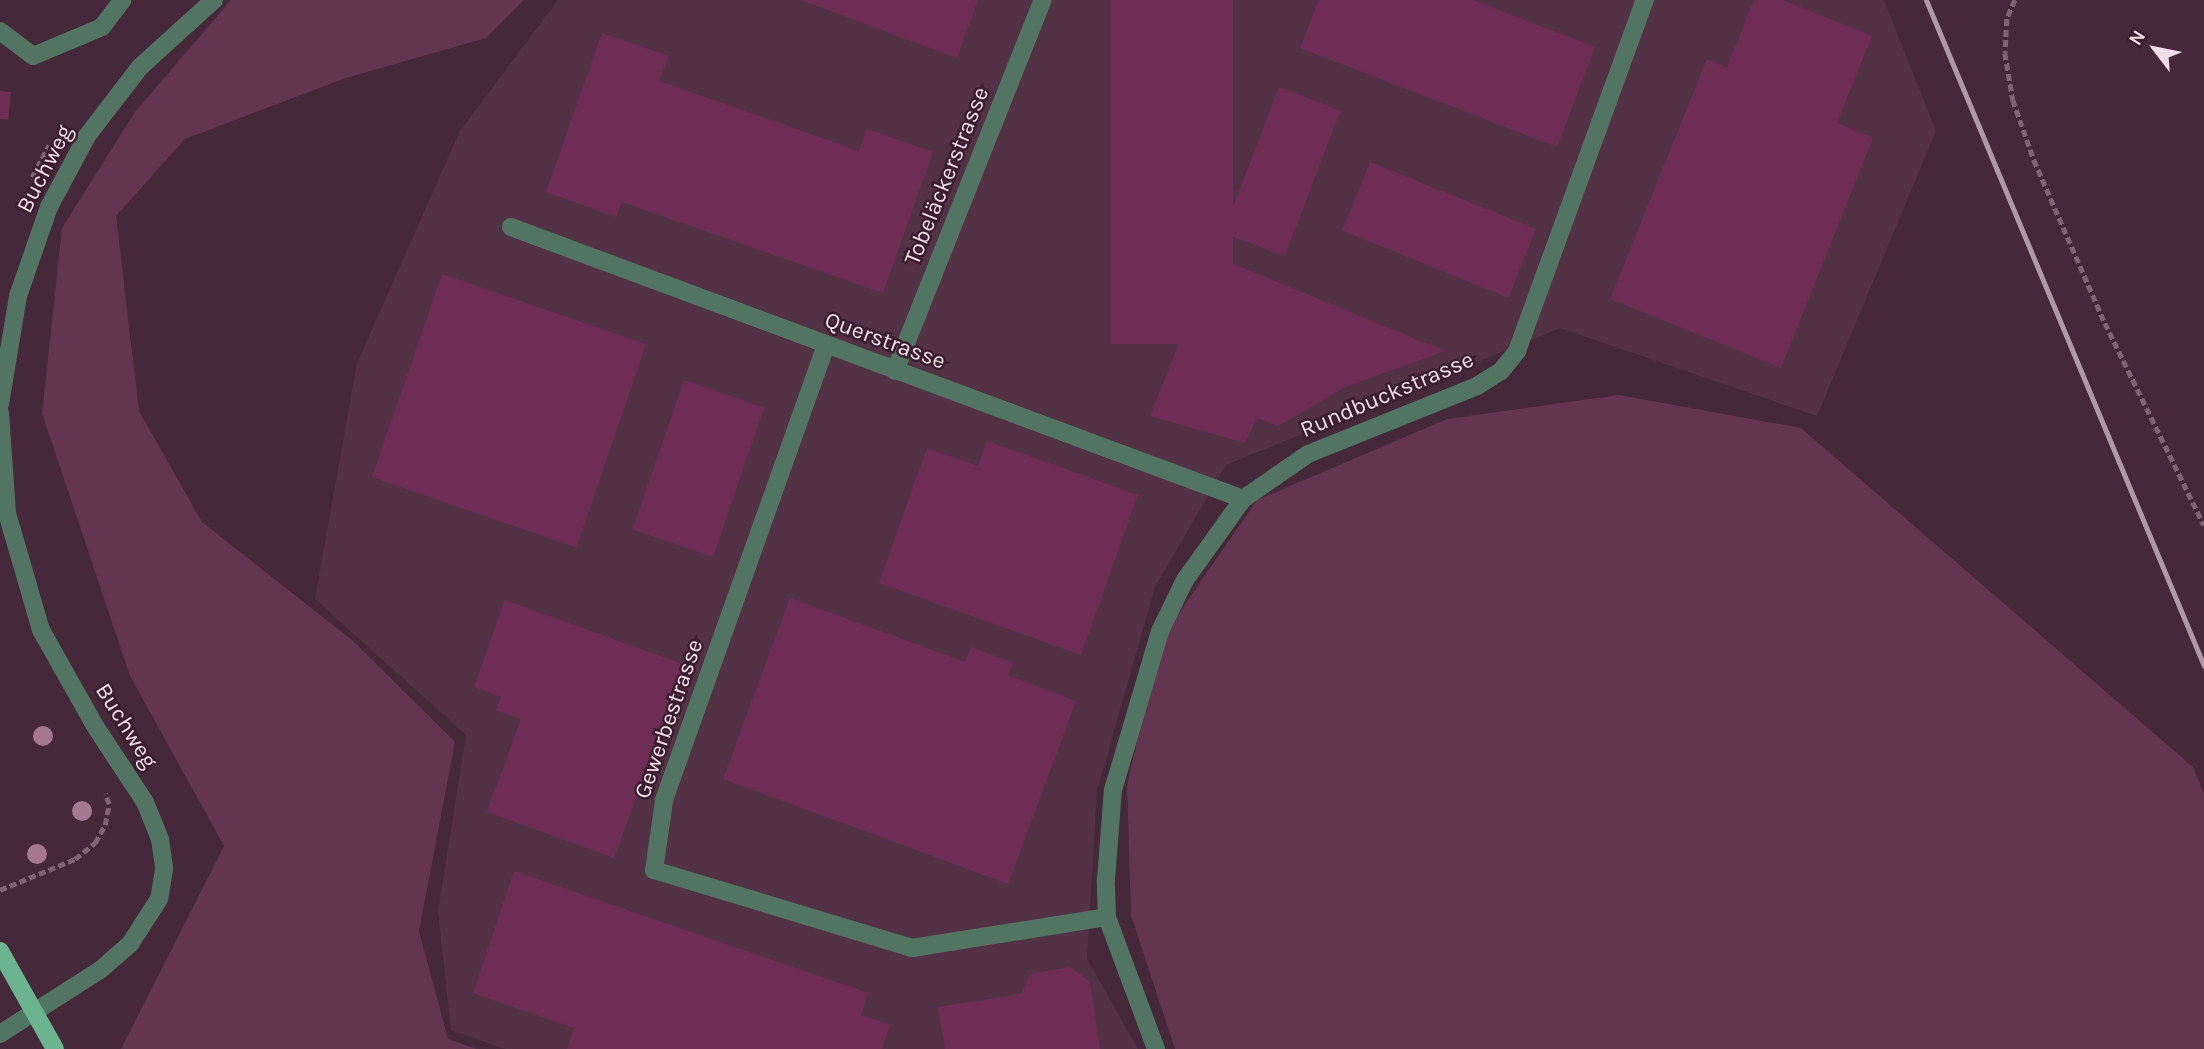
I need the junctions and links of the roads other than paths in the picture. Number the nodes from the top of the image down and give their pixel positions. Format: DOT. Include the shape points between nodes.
graph roads {
  1 [pos="122,0"];
  2 [pos="214,0"];
  3 [pos="1043,0"];
  4 [pos="1645,0"];
  5 [pos="0,30"];
  6 [pos="511,227"];
  7 [pos="826,345"];
  8 [pos="895,371"];
  9 [pos="0,404"];
  10 [pos="0,413"];
  11 [pos="1243,499"];
  12 [pos="1107,917"];
  13 [pos="0,951"];
  14 [pos="32,1013"];
  15 [pos="0,1034"];
  16 [pos="55,1049"];
  17 [pos="1156,1049"];
  1 -- 5 [label="street" via="102,27 33,56"];
  2 -- 9 [label="street, Buchweg" via="140,66 87,136 49,207 18,296"];
  3 -- 8 [label="street, Tobeläckerstrasse"];
  4 -- 11 [label="street, Rundbuckstrasse" via="1517,351 1501,371 1477,386 1308,454"];
  6 -- 7 [label="street, Querstrasse"];
  7 -- 8 [label="street, Querstrasse"];
  7 -- 12 [label="street, Gewerbestrasse" via="664,802 654,870 912,948"];
  8 -- 11 [label="street, Querstrasse"];
  10 -- 14 [label="street, Buchweg" via="6,513 41,630 145,802 160,839 164,869 159,898 147,924 130,944 100,970"];
  11 -- 12 [label="street, Rundbuckstrasse" via="1185,580 1160,631 1113,790 1107,837"];
  12 -- 17 [label="street, Rundbuckstrasse"];
  13 -- 14 [label="main road"];
  14 -- 15 [label="street, Buchweg"];
  14 -- 16 [label="main road"];
}
